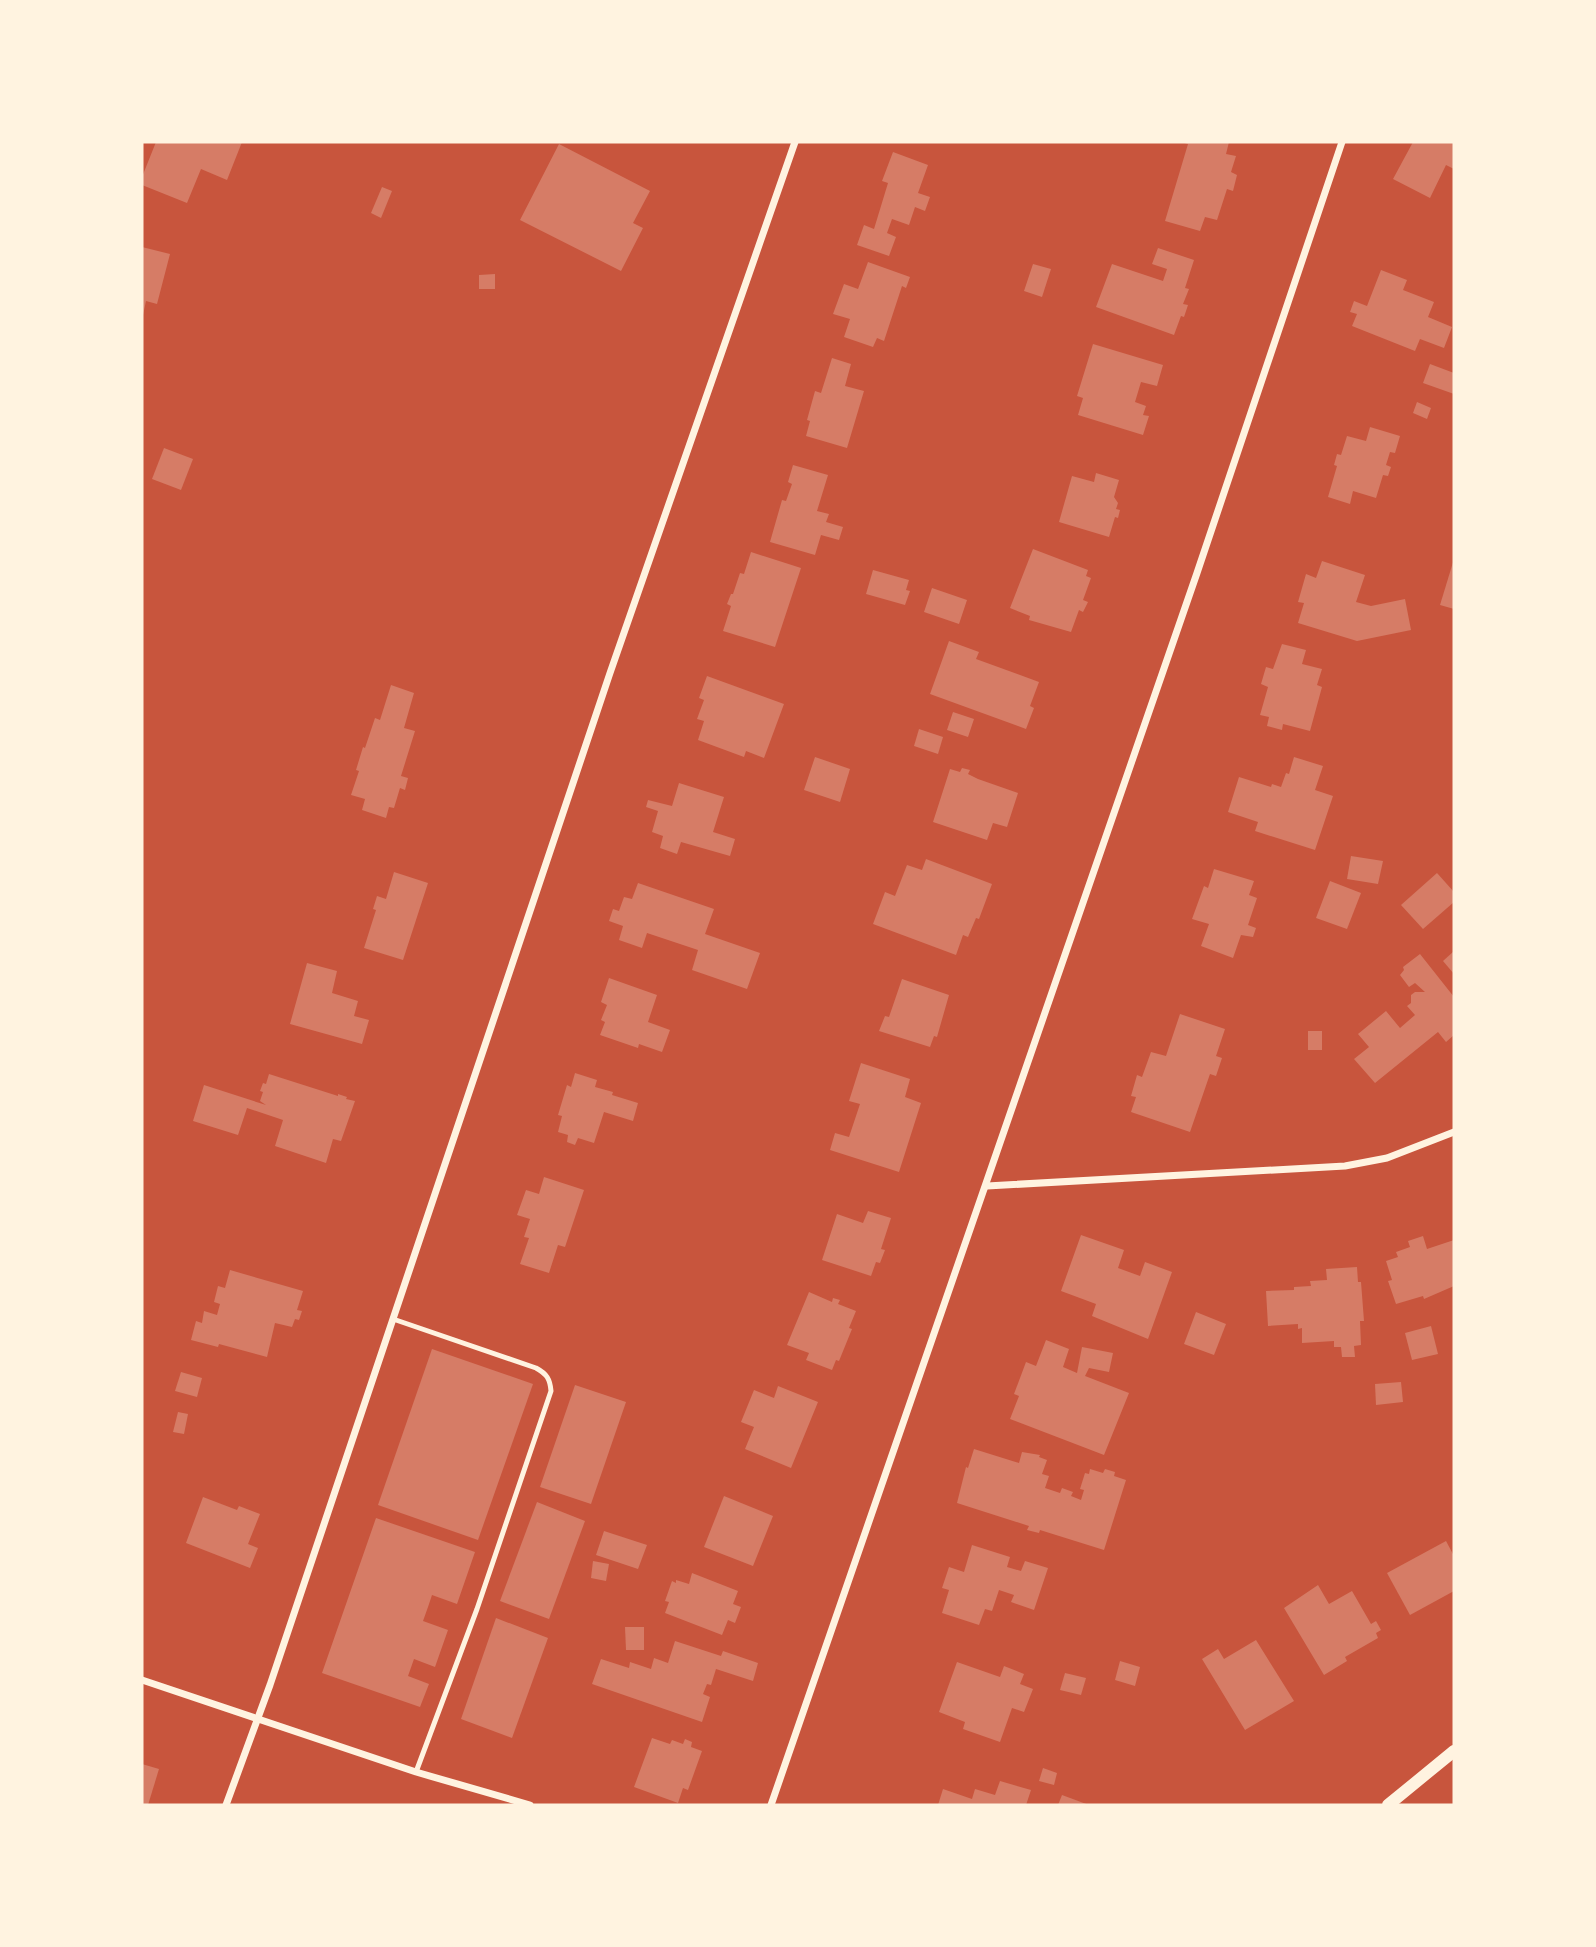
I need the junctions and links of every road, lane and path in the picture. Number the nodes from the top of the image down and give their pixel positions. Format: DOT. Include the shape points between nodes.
graph roads {
  1 [pos="795,142"];
  2 [pos="1342,142"];
  3 [pos="1454,1132"];
  4 [pos="986,1186"];
  5 [pos="393,1319"];
  6 [pos="142,1680"];
  7 [pos="257,1718"];
  8 [pos="1454,1751"];
  9 [pos="416,1772"];
  10 [pos="226,1805"];
  11 [pos="530,1805"];
  12 [pos="771,1805"];
  13 [pos="1388,1805"];
  1 -- 5 [label="street"];
  2 -- 4 [label="street"];
  3 -- 4 [label="street" via="1387,1158 1345,1166"];
  4 -- 12 [label="street"];
  5 -- 7 [label="street"];
  5 -- 9 [label="lane" via="537,1368 550,1381 551,1391 482,1597"];
  6 -- 7 [label="street"];
  7 -- 9 [label="street"];
  7 -- 10 [label="street"];
  8 -- 13 [label="street"];
  9 -- 11 [label="street"];
}
